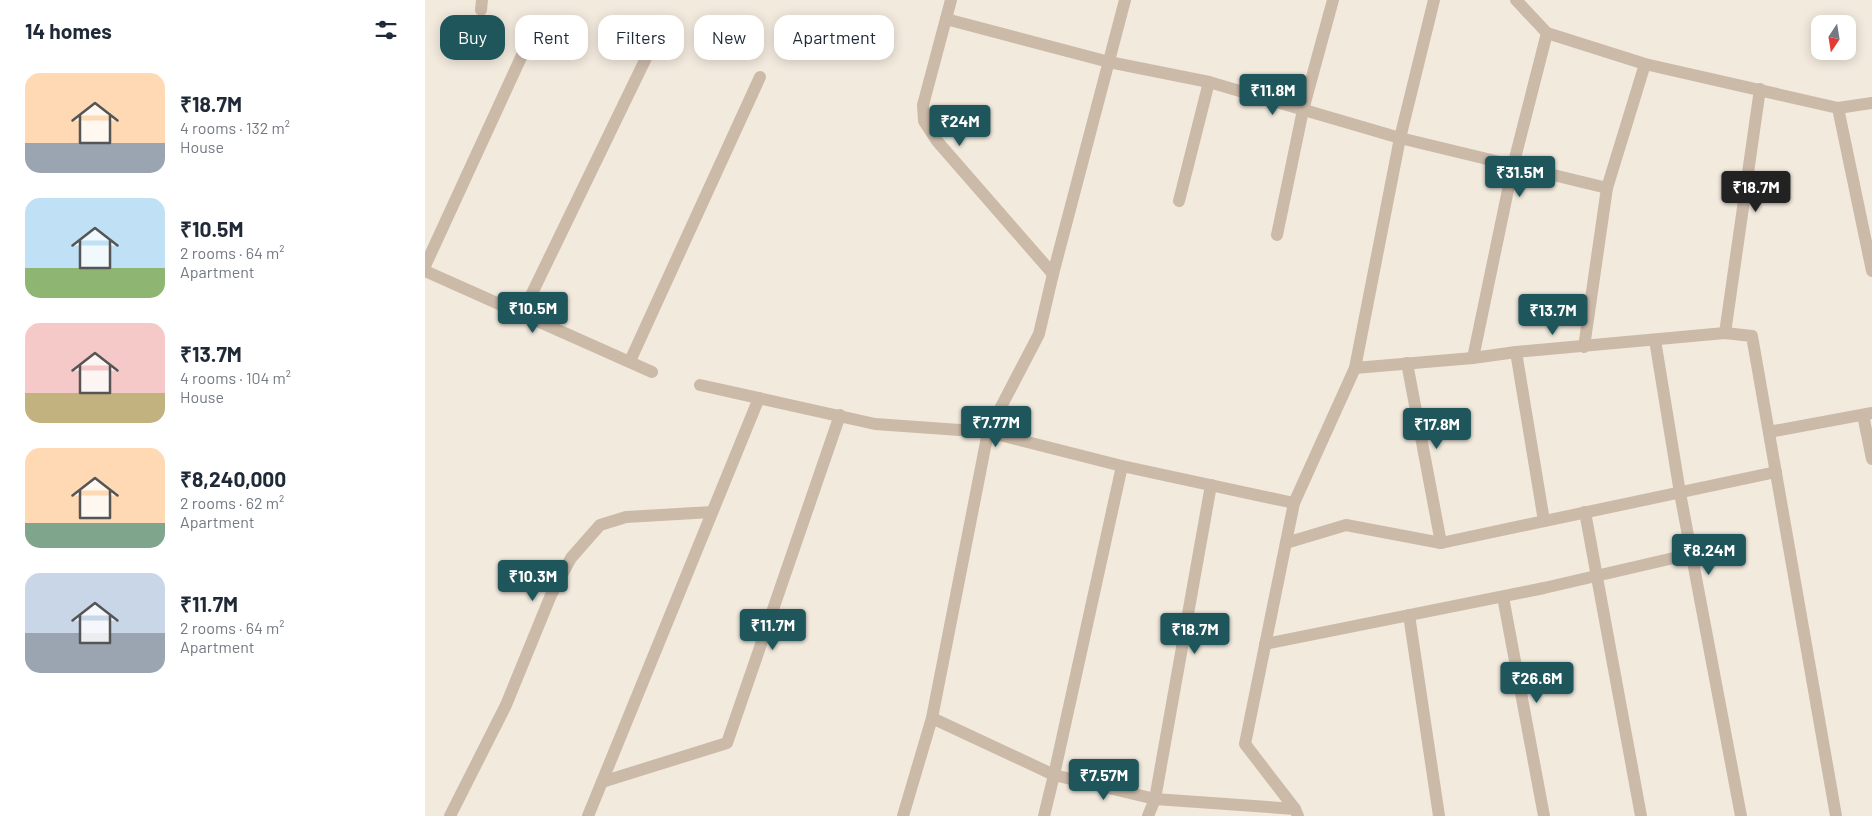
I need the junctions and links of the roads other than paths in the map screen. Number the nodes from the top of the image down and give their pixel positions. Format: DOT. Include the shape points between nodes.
graph roads {
  1 [pos="951,0"];
  2 [pos="1125,0"];
  3 [pos="1333,0"];
  4 [pos="1434,0"];
  5 [pos="1516,0"];
  6 [pos="946,19"];
  7 [pos="1547,33"];
  8 [pos="520,60"];
  9 [pos="645,60"];
  10 [pos="1109,62"];
  11 [pos="1645,64"];
  12 [pos="760,77"];
  13 [pos="1209,82"];
  14 [pos="1760,89"];
  15 [pos="1872,103"];
  16 [pos="1838,108"];
  17 [pos="1303,110"];
  18 [pos="1400,138"];
  19 [pos="1513,166"];
  20 [pos="1607,188"];
  21 [pos="1179,200"];
  22 [pos="1277,234"];
  23 [pos="425,266"];
  24 [pos="425,271"];
  25 [pos="1872,271"];
  26 [pos="1053,274"];
  27 [pos="522,314"];
  28 [pos="1725,333"];
  29 [pos="1655,340"];
  30 [pos="1584,347"];
  31 [pos="1516,352"];
  32 [pos="1473,358"];
  33 [pos="630,362"];
  34 [pos="1407,363"];
  35 [pos="1355,368"];
  36 [pos="652,372"];
  37 [pos="700,385"];
  38 [pos="759,398"];
  39 [pos="1867,414"];
  40 [pos="840,415"];
  41 [pos="988,432"];
  42 [pos="1769,432"];
  43 [pos="1872,459"];
  44 [pos="1122,466"];
  45 [pos="1776,472"];
  46 [pos="1211,485"];
  47 [pos="1679,493"];
  48 [pos="1294,503"];
  49 [pos="712,512"];
  50 [pos="1585,512"];
  51 [pos="1544,521"];
  52 [pos="1286,542"];
  53 [pos="1441,543"];
  54 [pos="1691,554"];
  55 [pos="1597,577"];
  56 [pos="1503,597"];
  57 [pos="1409,615"];
  58 [pos="1265,644"];
  59 [pos="932,718"];
  60 [pos="1054,775"];
  61 [pos="601,782"];
  62 [pos="1155,799"];
  63 [pos="1296,812"];
  64 [pos="451,816"];
  65 [pos="587,816"];
  66 [pos="903,816"];
  67 [pos="1044,816"];
  68 [pos="1148,816"];
  69 [pos="1439,816"];
  70 [pos="1544,816"];
  71 [pos="1641,816"];
  72 [pos="1741,816"];
  73 [pos="1835,816"];
  1 -- 6 [label="street"];
  2 -- 10 [label="street"];
  3 -- 17 [label="street"];
  4 -- 18 [label="street"];
  5 -- 7 [label="street"];
  6 -- 10 [label="street"];
  6 -- 26 [label="street" via="923,105 924,121 937,141"];
  7 -- 11 [label="street"];
  7 -- 19 [label="street"];
  8 -- 23 [label="street"];
  9 -- 27 [label="street"];
  10 -- 13 [label="street"];
  10 -- 26 [label="street"];
  11 -- 14 [label="street"];
  11 -- 20 [label="street"];
  12 -- 33 [label="street"];
  13 -- 17 [label="street"];
  13 -- 21 [label="street"];
  14 -- 16 [label="street"];
  14 -- 28 [label="street"];
  15 -- 16 [label="street"];
  16 -- 25 [label="street"];
  17 -- 18 [label="street"];
  17 -- 22 [label="street"];
  18 -- 19 [label="street"];
  18 -- 35 [label="street"];
  19 -- 20 [label="street"];
  19 -- 32 [label="street"];
  20 -- 30 [label="street"];
  24 -- 27 [label="street"];
  26 -- 41 [label="street" via="1039,334"];
  27 -- 33 [label="street"];
  28 -- 29 [label="street"];
  28 -- 42 [label="street" via="1752,336"];
  29 -- 30 [label="street"];
  29 -- 47 [label="street"];
  30 -- 31 [label="street"];
  31 -- 32 [label="street"];
  31 -- 51 [label="street"];
  32 -- 34 [label="street"];
  33 -- 36 [label="street"];
  34 -- 35 [label="street"];
  34 -- 53 [label="street"];
  35 -- 48 [label="street"];
  37 -- 38 [label="street"];
  38 -- 40 [label="street"];
  38 -- 49 [label="street"];
  39 -- 42 [label="street"];
  39 -- 43 [label="street"];
  40 -- 41 [label="street" via="875,424"];
  40 -- 61 [label="street" via="727,743"];
  41 -- 44 [label="street"];
  41 -- 59 [label="street"];
  42 -- 45 [label="street"];
  44 -- 46 [label="street"];
  44 -- 60 [label="street"];
  45 -- 47 [label="street"];
  45 -- 73 [label="street"];
  46 -- 48 [label="street"];
  46 -- 62 [label="street"];
  47 -- 50 [label="street"];
  47 -- 54 [label="street"];
  48 -- 52 [label="street"];
  49 -- 61 [label="street"];
  49 -- 64 [label="street" via="626,517 600,525 571,558 551,595 506,705"];
  50 -- 51 [label="street"];
  50 -- 55 [label="street"];
  51 -- 53 [label="street"];
  52 -- 53 [label="street" via="1346,525"];
  52 -- 58 [label="street"];
  54 -- 55 [label="street"];
  54 -- 72 [label="street"];
  55 -- 56 [label="street"];
  55 -- 71 [label="street"];
  56 -- 57 [label="street"];
  56 -- 70 [label="street"];
  57 -- 58 [label="street"];
  57 -- 69 [label="street"];
  58 -- 63 [label="street" via="1245,744"];
  59 -- 60 [label="street"];
  59 -- 66 [label="street"];
  60 -- 62 [label="street"];
  60 -- 67 [label="street"];
  61 -- 65 [label="street"];
  62 -- 63 [label="street"];
  62 -- 68 [label="street"];
}
